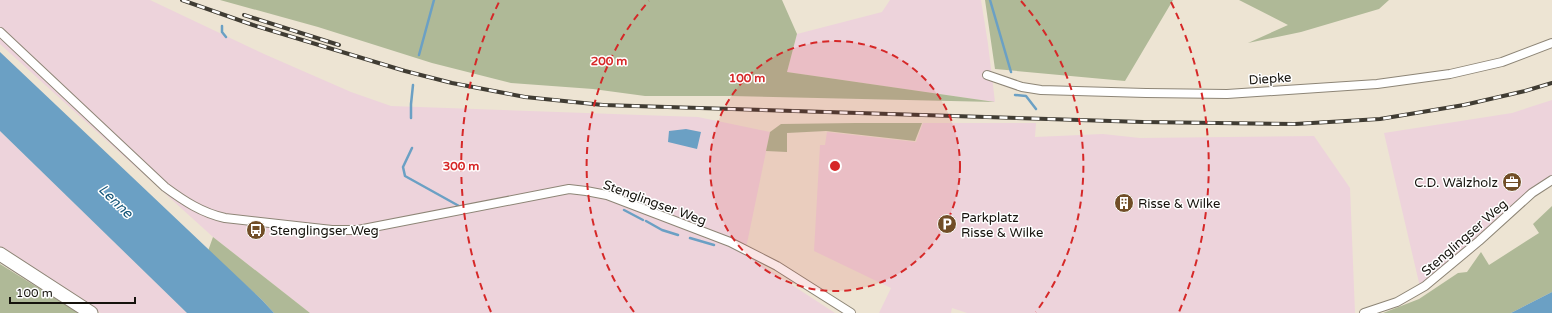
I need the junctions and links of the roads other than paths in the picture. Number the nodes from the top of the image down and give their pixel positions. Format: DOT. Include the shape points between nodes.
graph roads {
  1 [pos="0,32"];
  2 [pos="1552,43"];
  3 [pos="987,76"];
  4 [pos="1552,180"];
  5 [pos="0,254"];
  6 [pos="91,313"];
  7 [pos="851,313"];
  8 [pos="1364,313"];
  1 -- 7 [label="street, Stenglingser Weg" via="165,187 195,208 211,215 332,230 358,230 569,189 586,191 607,195 730,242 777,266"];
  2 -- 3 [label="street, Diepke" via="1502,62 1450,74 1378,84 1226,94 1041,90 1022,88"];
  4 -- 8 [label="street, Stenglingser Weg" via="1532,193 1426,286 1397,302"];
  5 -- 6 [label="main road"];
}
